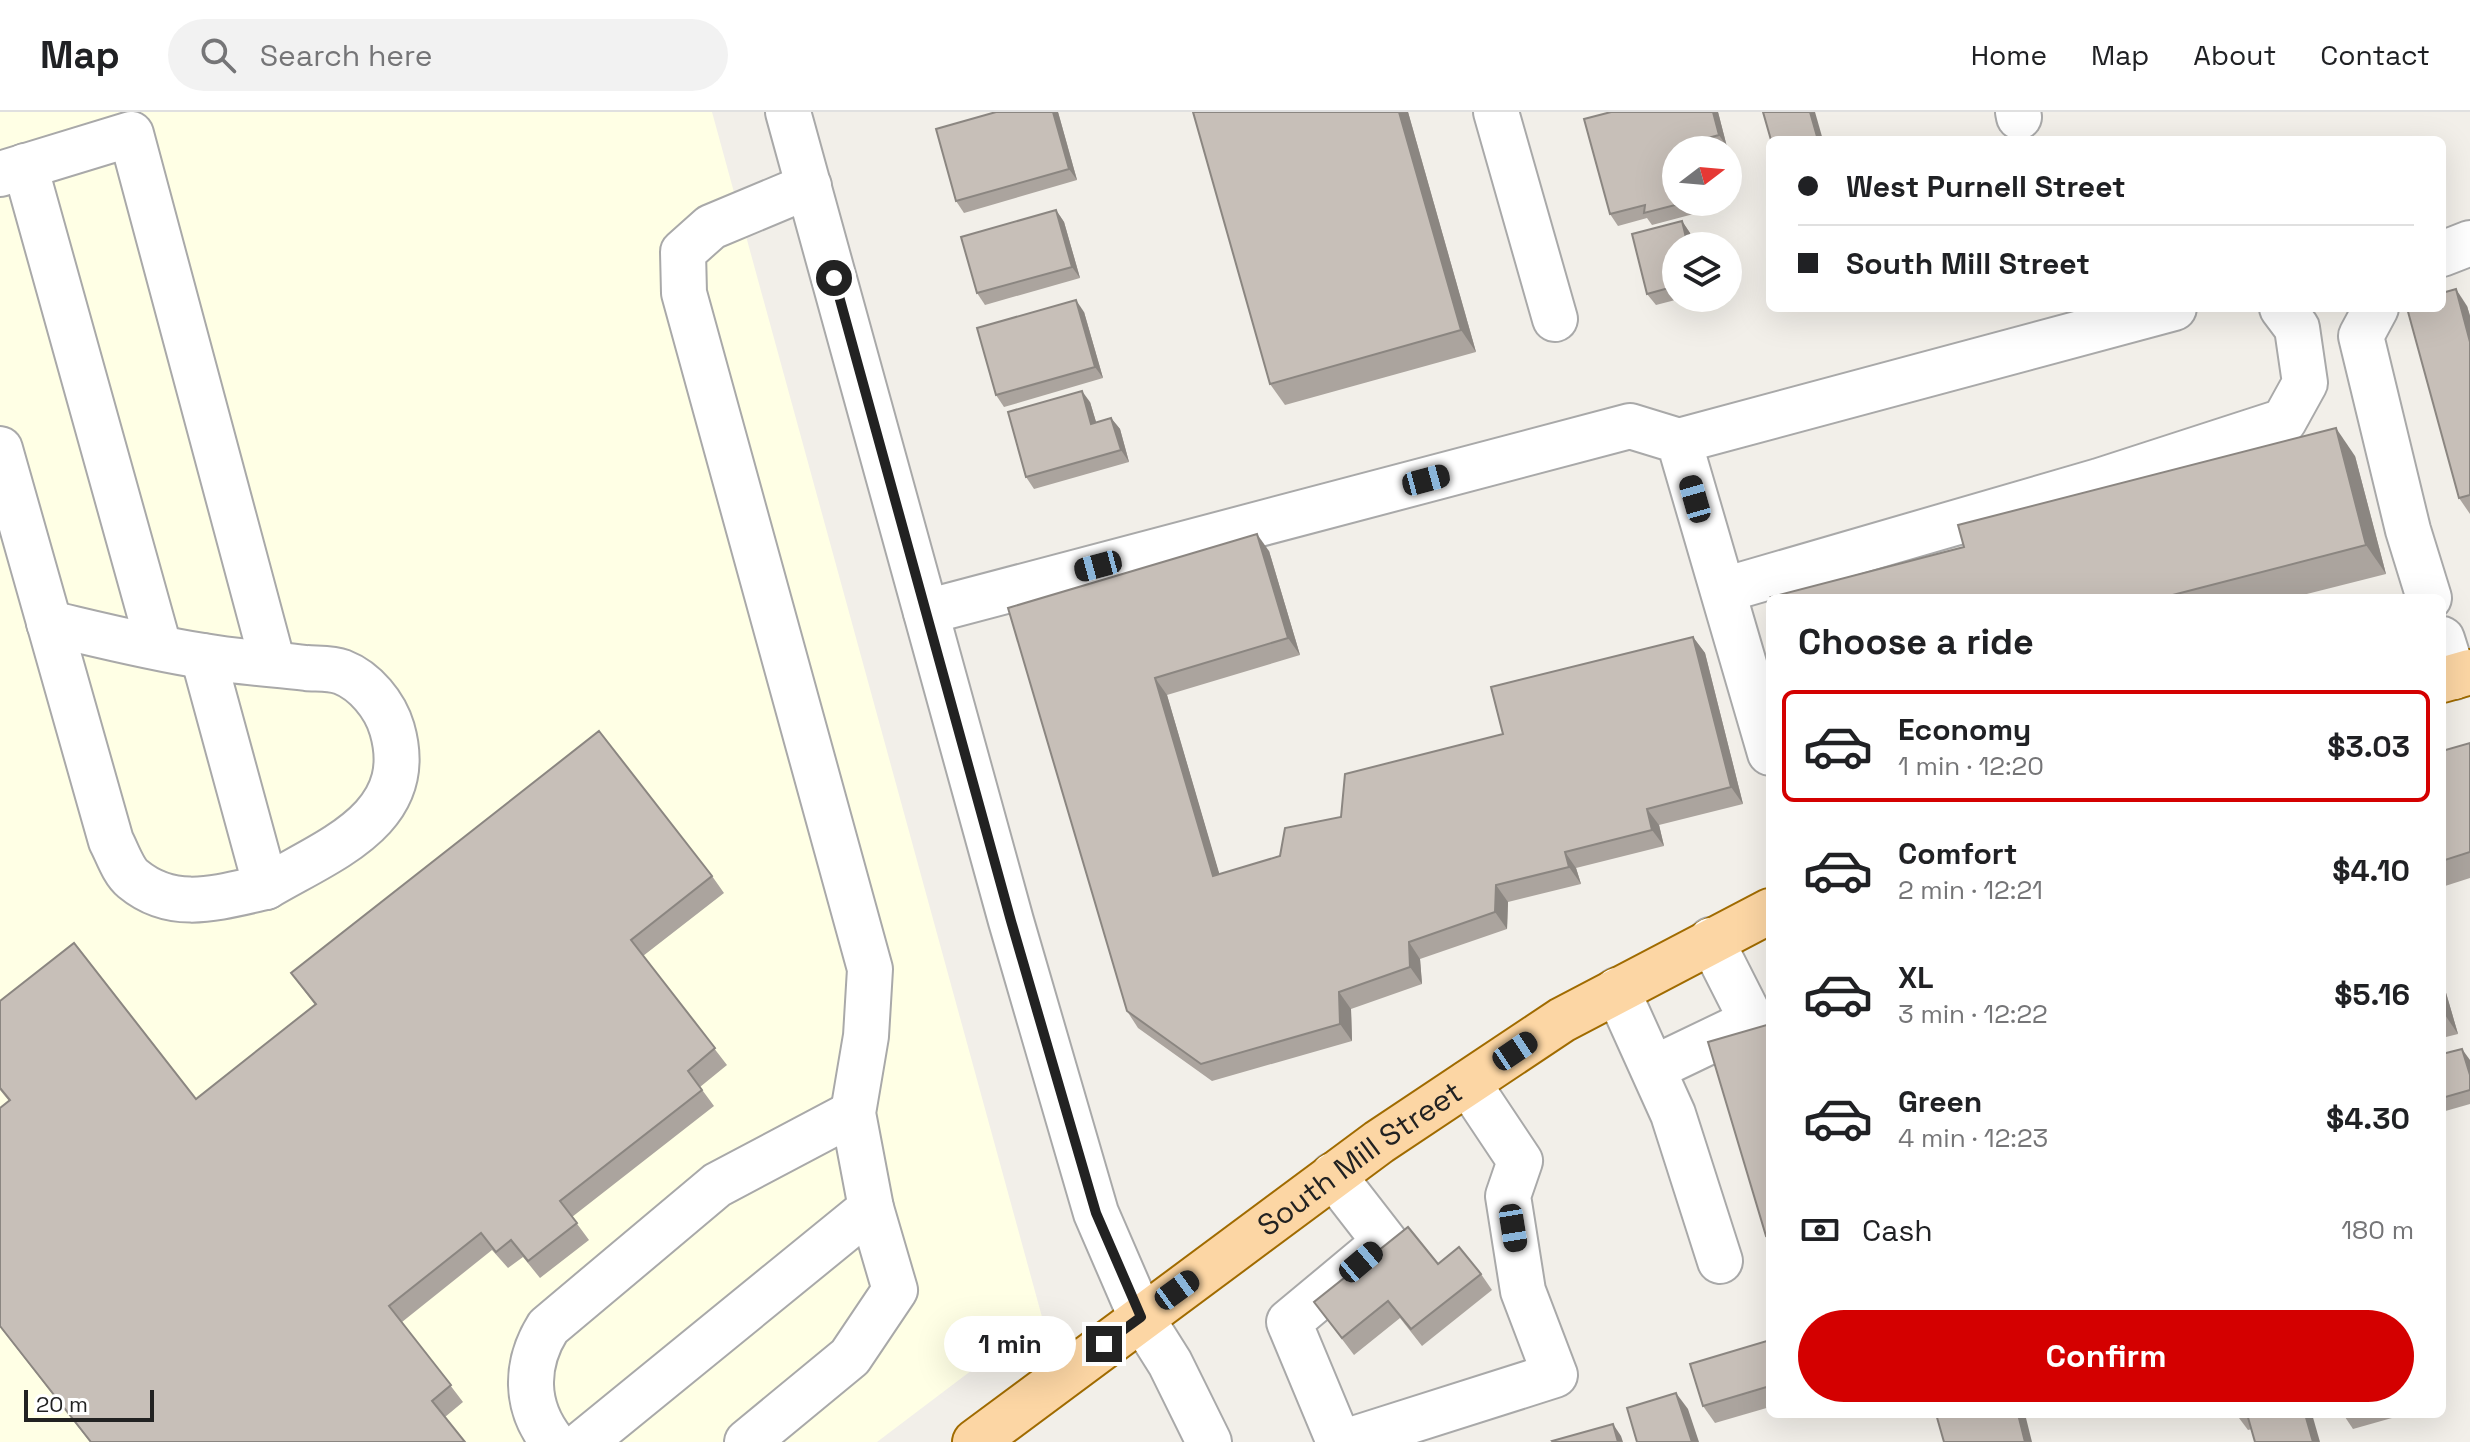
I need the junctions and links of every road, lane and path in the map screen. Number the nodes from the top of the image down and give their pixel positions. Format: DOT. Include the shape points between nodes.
graph roads {
  1 [pos="788,112"];
  2 [pos="1496,112"];
  3 [pos="129,123"];
  4 [pos="13,170"];
  5 [pos="809,186"];
  6 [pos="2470,243"];
  7 [pos="2446,252"];
  8 [pos="2159,312"];
  9 [pos="2285,312"];
  10 [pos="2374,312"];
  11 [pos="1555,319"];
  12 [pos="1679,441"];
  13 [pos="0,449"];
  14 [pos="1724,590"];
  15 [pos="2428,594"];
  16 [pos="926,612"];
  17 [pos="49,623"];
  18 [pos="159,647"];
  19 [pos="203,656"];
  20 [pos="273,664"];
  21 [pos="1766,739"];
  22 [pos="266,887"];
  23 [pos="1766,913"];
  24 [pos="1711,940"];
  25 [pos="1617,990"];
  26 [pos="1654,1068"];
  27 [pos="1468,1083"];
  28 [pos="853,1113"];
  29 [pos="1333,1175"];
  30 [pos="871,1208"];
  31 [pos="1720,1261"];
  32 [pos="1141,1317"];
  33 [pos="553,1442"];
  34 [pos="584,1442"];
  35 [pos="747,1442"];
  36 [pos="975,1442"];
  37 [pos="1209,1442"];
  38 [pos="1342,1442"];
  1 -- 5 [label="street"];
  2 -- 11 [label="street"];
  3 -- 4 [label="street"];
  3 -- 20 [label="street"];
  4 -- 18 [label="street"];
  5 -- 16 [label="street"];
  5 -- 28 [label="street" via="711,227 683,252 684,293 870,969"];
  6 -- 7 [label="street"];
  8 -- 12 [label="street"];
  9 -- 14 [label="street" via="2297,328 2305,383 2284,421"];
  10 -- 15 [label="street" via="2361,336"];
  12 -- 14 [label="street"];
  12 -- 16 [label="street" via="1630,426"];
  13 -- 17 [label="street"];
  14 -- 21 [label="street"];
  16 -- 32 [label="street" via="1096,1213"];
  17 -- 18 [label="street"];
  17 -- 22 [label="street" via="111,841 132,878 172,899 199,902"];
  18 -- 19 [label="street"];
  19 -- 20 [label="street"];
  19 -- 22 [label="street"];
  20 -- 22 [label="street" via="340,671 361,683 390,721 397,767 382,808 368,826"];
  23 -- 24 [label="main road, South Mill Street"];
  24 -- 25 [label="main road, South Mill Street"];
  24 -- 26 [label="street" via="1752,1021"];
  25 -- 26 [label="street"];
  25 -- 27 [label="main road, South Mill Street"];
  26 -- 31 [label="street" via="1687,1152"];
  27 -- 29 [label="main road, South Mill Street"];
  27 -- 38 [label="street" via="1520,1161 1508,1196 1520,1275 1555,1375"];
  28 -- 30 [label="street"];
  28 -- 33 [label="street" via="717,1185 548,1327 533,1351 529,1380 536,1411"];
  29 -- 32 [label="main road, South Mill Street"];
  29 -- 38 [label="street" via="1385,1242 1289,1322"];
  30 -- 34 [label="street"];
  30 -- 35 [label="street" via="895,1290 850,1357"];
  32 -- 36 [label="main road, South Mill Street"];
  32 -- 37 [label="street"];
}
